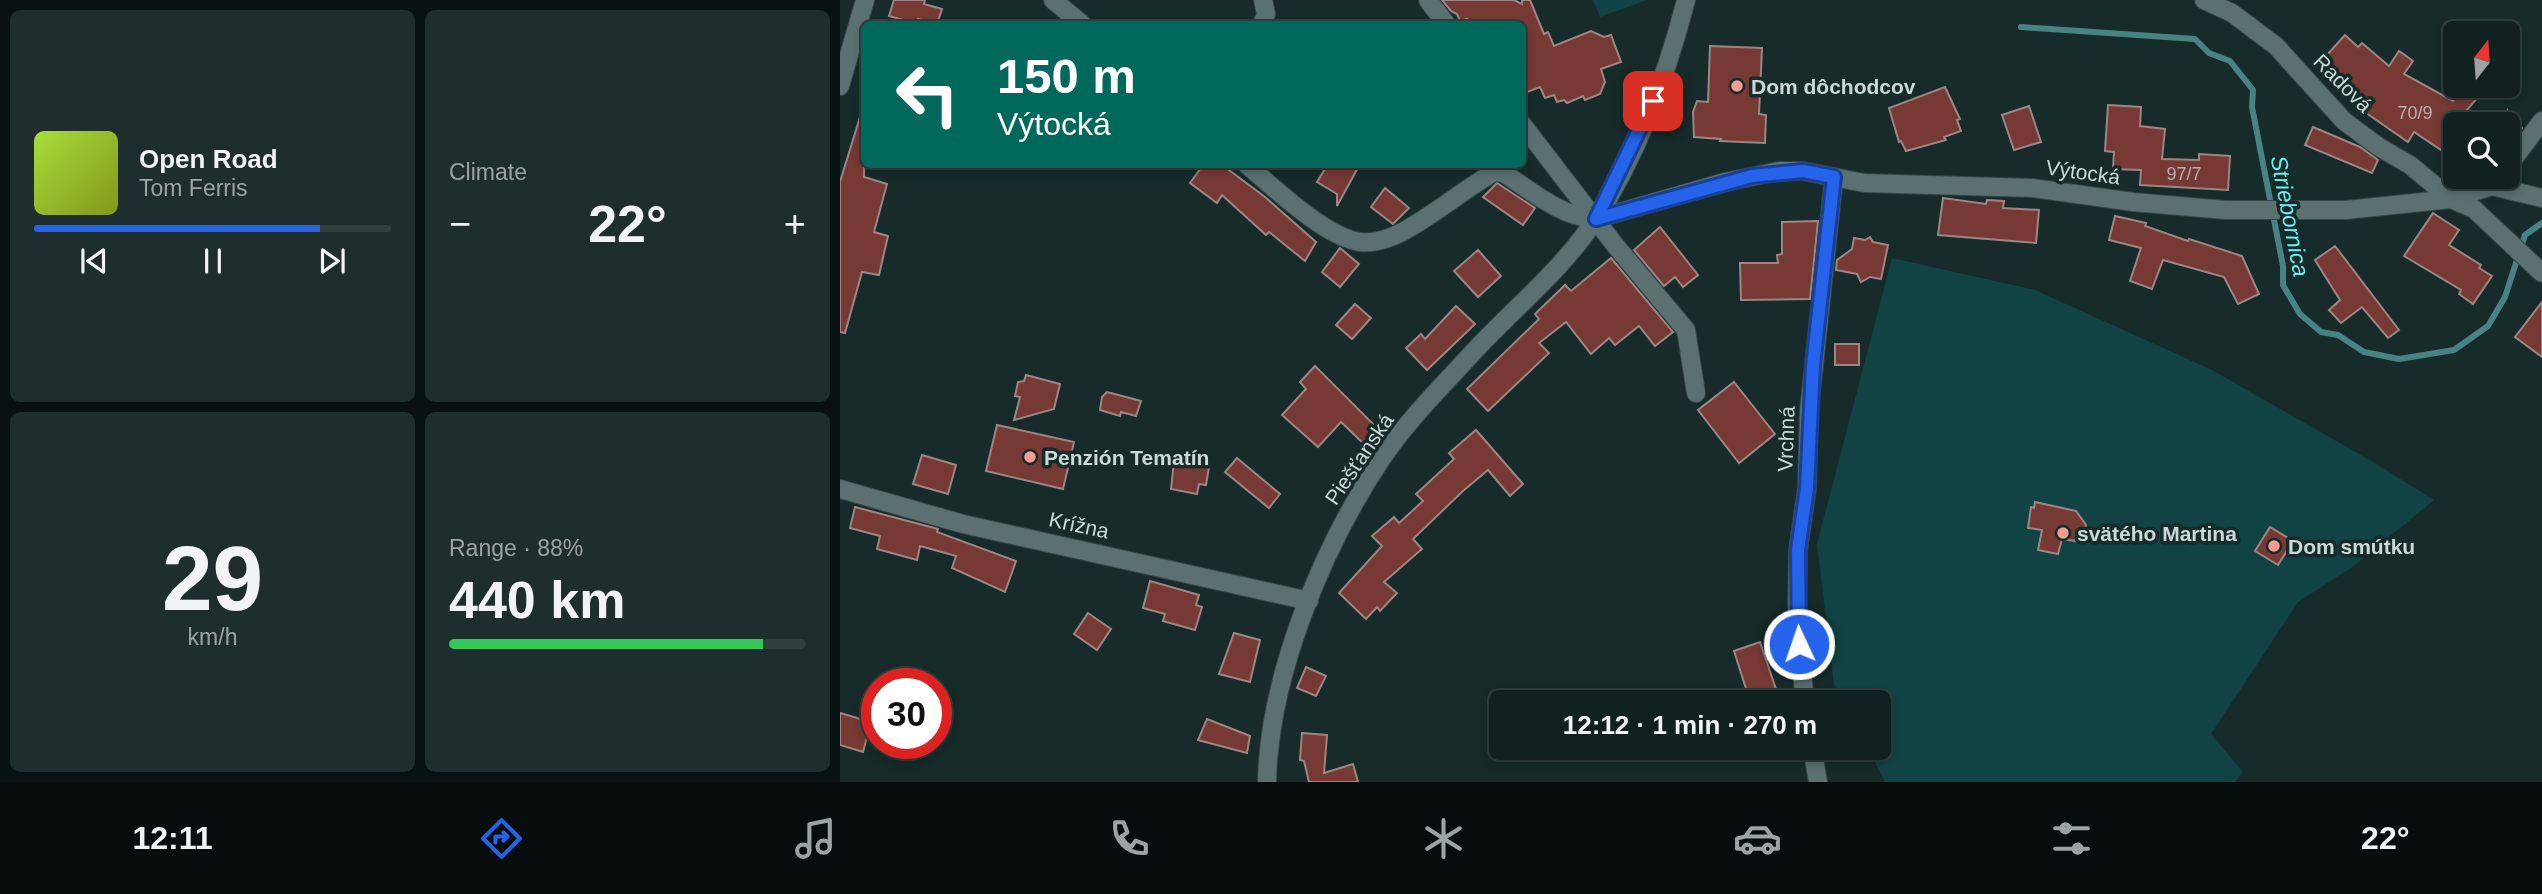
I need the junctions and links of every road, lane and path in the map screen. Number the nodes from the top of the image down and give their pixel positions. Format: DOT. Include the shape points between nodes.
graph roads {
  1 [pos="865,0"];
  2 [pos="1053,0"];
  3 [pos="1263,0"];
  4 [pos="1428,0"];
  5 [pos="1686,0"];
  6 [pos="2204,0"];
  7 [pos="1078,21"];
  8 [pos="1263,21"];
  9 [pos="1444,21"];
  10 [pos="840,86"];
  11 [pos="2542,121"];
  12 [pos="1526,129"];
  13 [pos="2520,150"];
  14 [pos="1251,168"];
  15 [pos="1834,177"];
  16 [pos="2478,189"];
  17 [pos="2516,189"];
  18 [pos="2542,198"];
  19 [pos="2451,200"];
  20 [pos="1596,219"];
  21 [pos="2539,271"];
  22 [pos="1696,393"];
  23 [pos="840,489"];
  24 [pos="1309,601"];
  25 [pos="1804,690"];
  26 [pos="1814,760"];
  27 [pos="1267,782"];
  28 [pos="1818,782"];
  1 -- 10 [label="street"];
  2 -- 7 [label="street"];
  3 -- 8 [label="street"];
  4 -- 9 [label="street"];
  5 -- 20 [label="street, Piešťanská" via="1661,83"];
  6 -- 19 [label="street, Radová" via="2232,13 2276,46 2344,121 2410,165"];
  11 -- 13 [label="street"];
  12 -- 20 [label="street"];
  14 -- 20 [label="street" via="1332,231 1360,242 1378,242 1411,227 1496,172 1579,218"];
  15 -- 19 [label="street, Výtocká" via="1886,184 2032,188 2133,202 2253,210 2346,210"];
  15 -- 20 [label="street, Výtocká" via="1803,171 1752,176"];
  15 -- 25 [label="street, Vrchná" via="1798,550 1797,623"];
  16 -- 19 [label="street, Výtocká"];
  17 -- 18 [label="street"];
  19 -- 21 [label="street" via="2474,209"];
  20 -- 22 [label="street" via="1686,330"];
  20 -- 24 [label="street, Piešťanská" via="1381,459 1331,547"];
  23 -- 24 [label="street, Krížna" via="963,524"];
  24 -- 27 [label="street, Piešťanská" via="1275,704"];
  26 -- 28 [label="street"];
}
